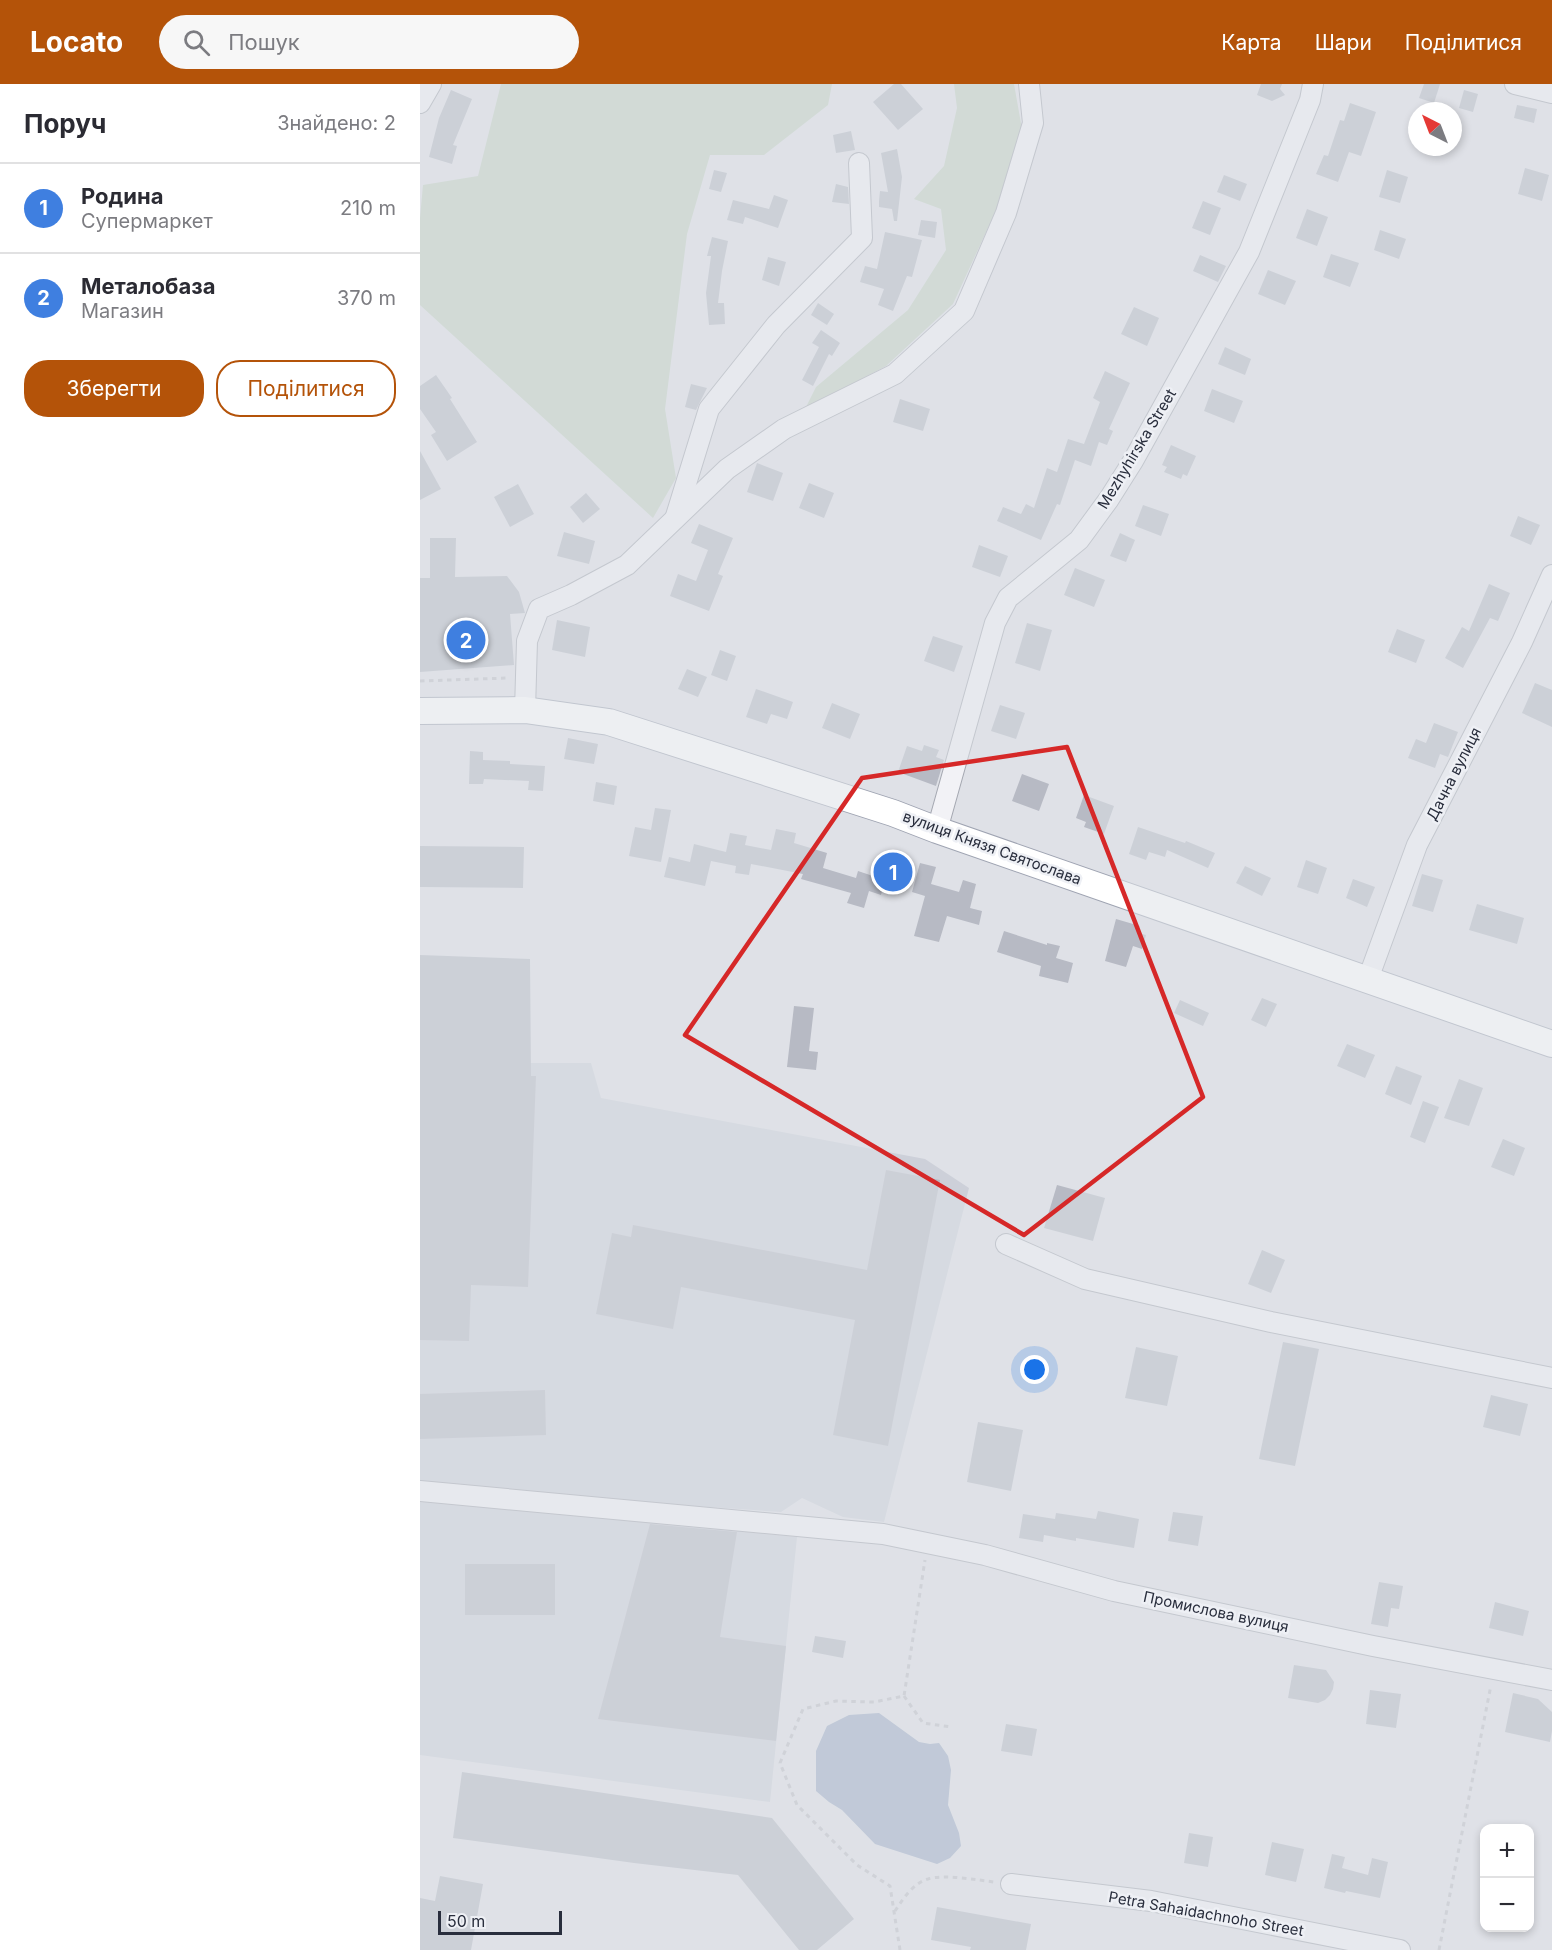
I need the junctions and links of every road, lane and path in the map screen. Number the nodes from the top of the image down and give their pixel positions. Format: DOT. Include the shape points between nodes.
graph roads {
  1 [pos="431,84"];
  2 [pos="1029,84"];
  3 [pos="1313,84"];
  4 [pos="1515,84"];
  5 [pos="1552,93"];
  6 [pos="420,103"];
  7 [pos="859,163"];
  8 [pos="675,519"];
  9 [pos="1552,575"];
  10 [pos="526,678"];
  11 [pos="420,681"];
  12 [pos="525,710"];
  13 [pos="420,711"];
  14 [pos="937,830"];
  15 [pos="1368,979"];
  16 [pos="1552,1044"];
  17 [pos="1006,1244"];
  18 [pos="1552,1378"];
  19 [pos="420,1491"];
  20 [pos="927,1543"];
  21 [pos="1494,1669"];
  22 [pos="1552,1680"];
  23 [pos="904,1696"];
  24 [pos="951,1727"];
  25 [pos="1011,1884"];
  26 [pos="894,1912"];
  27 [pos="900,1950"];
  28 [pos="1400,1950"];
  29 [pos="1439,1950"];
  1 -- 6 [label="street"];
  2 -- 8 [label="street" via="1033,123 1006,213 964,311 895,374 784,429 727,470"];
  3 -- 14 [label="street, Mezhyhirska Street" via="1249,252 1133,462 1079,540 1008,598 995,623"];
  4 -- 5 [label="street"];
  7 -- 8 [label="street" via="862,238 776,325 709,409"];
  8 -- 10 [label="street" via="627,565 539,609 527,641"];
  9 -- 15 [label="street, Дачна вулиця" via="1522,642 1417,845"];
  10 -- 11 [label="path"];
  10 -- 12 [label="street"];
  12 -- 13 [label="main road, вулиця Князя Святослава"];
  12 -- 14 [label="main road, вулиця Князя Святослава" via="609,722"];
  14 -- 15 [label="main road, вулиця Князя Святослава"];
  15 -- 16 [label="main road, вулиця Князя Святослава"];
  17 -- 18 [label="street" via="1085,1279 1271,1322"];
  19 -- 20 [label="street, Промислова вулиця" via="883,1534"];
  20 -- 21 [label="street, Промислова вулиця" via="1114,1591"];
  20 -- 23 [label="path"];
  21 -- 22 [label="street, Промислова вулиця"];
  21 -- 29 [label="path"];
  23 -- 24 [label="path" via="923,1723"];
  23 -- 26 [label="path" via="874,1702 836,1701 803,1709 780,1763 797,1805 857,1865 890,1886"];
  25 -- 26 [label="path" via="928,1879 907,1893"];
  25 -- 28 [label="street, Petra Sahaidachnoho Street" via="1151,1901"];
  26 -- 27 [label="path"];
}
